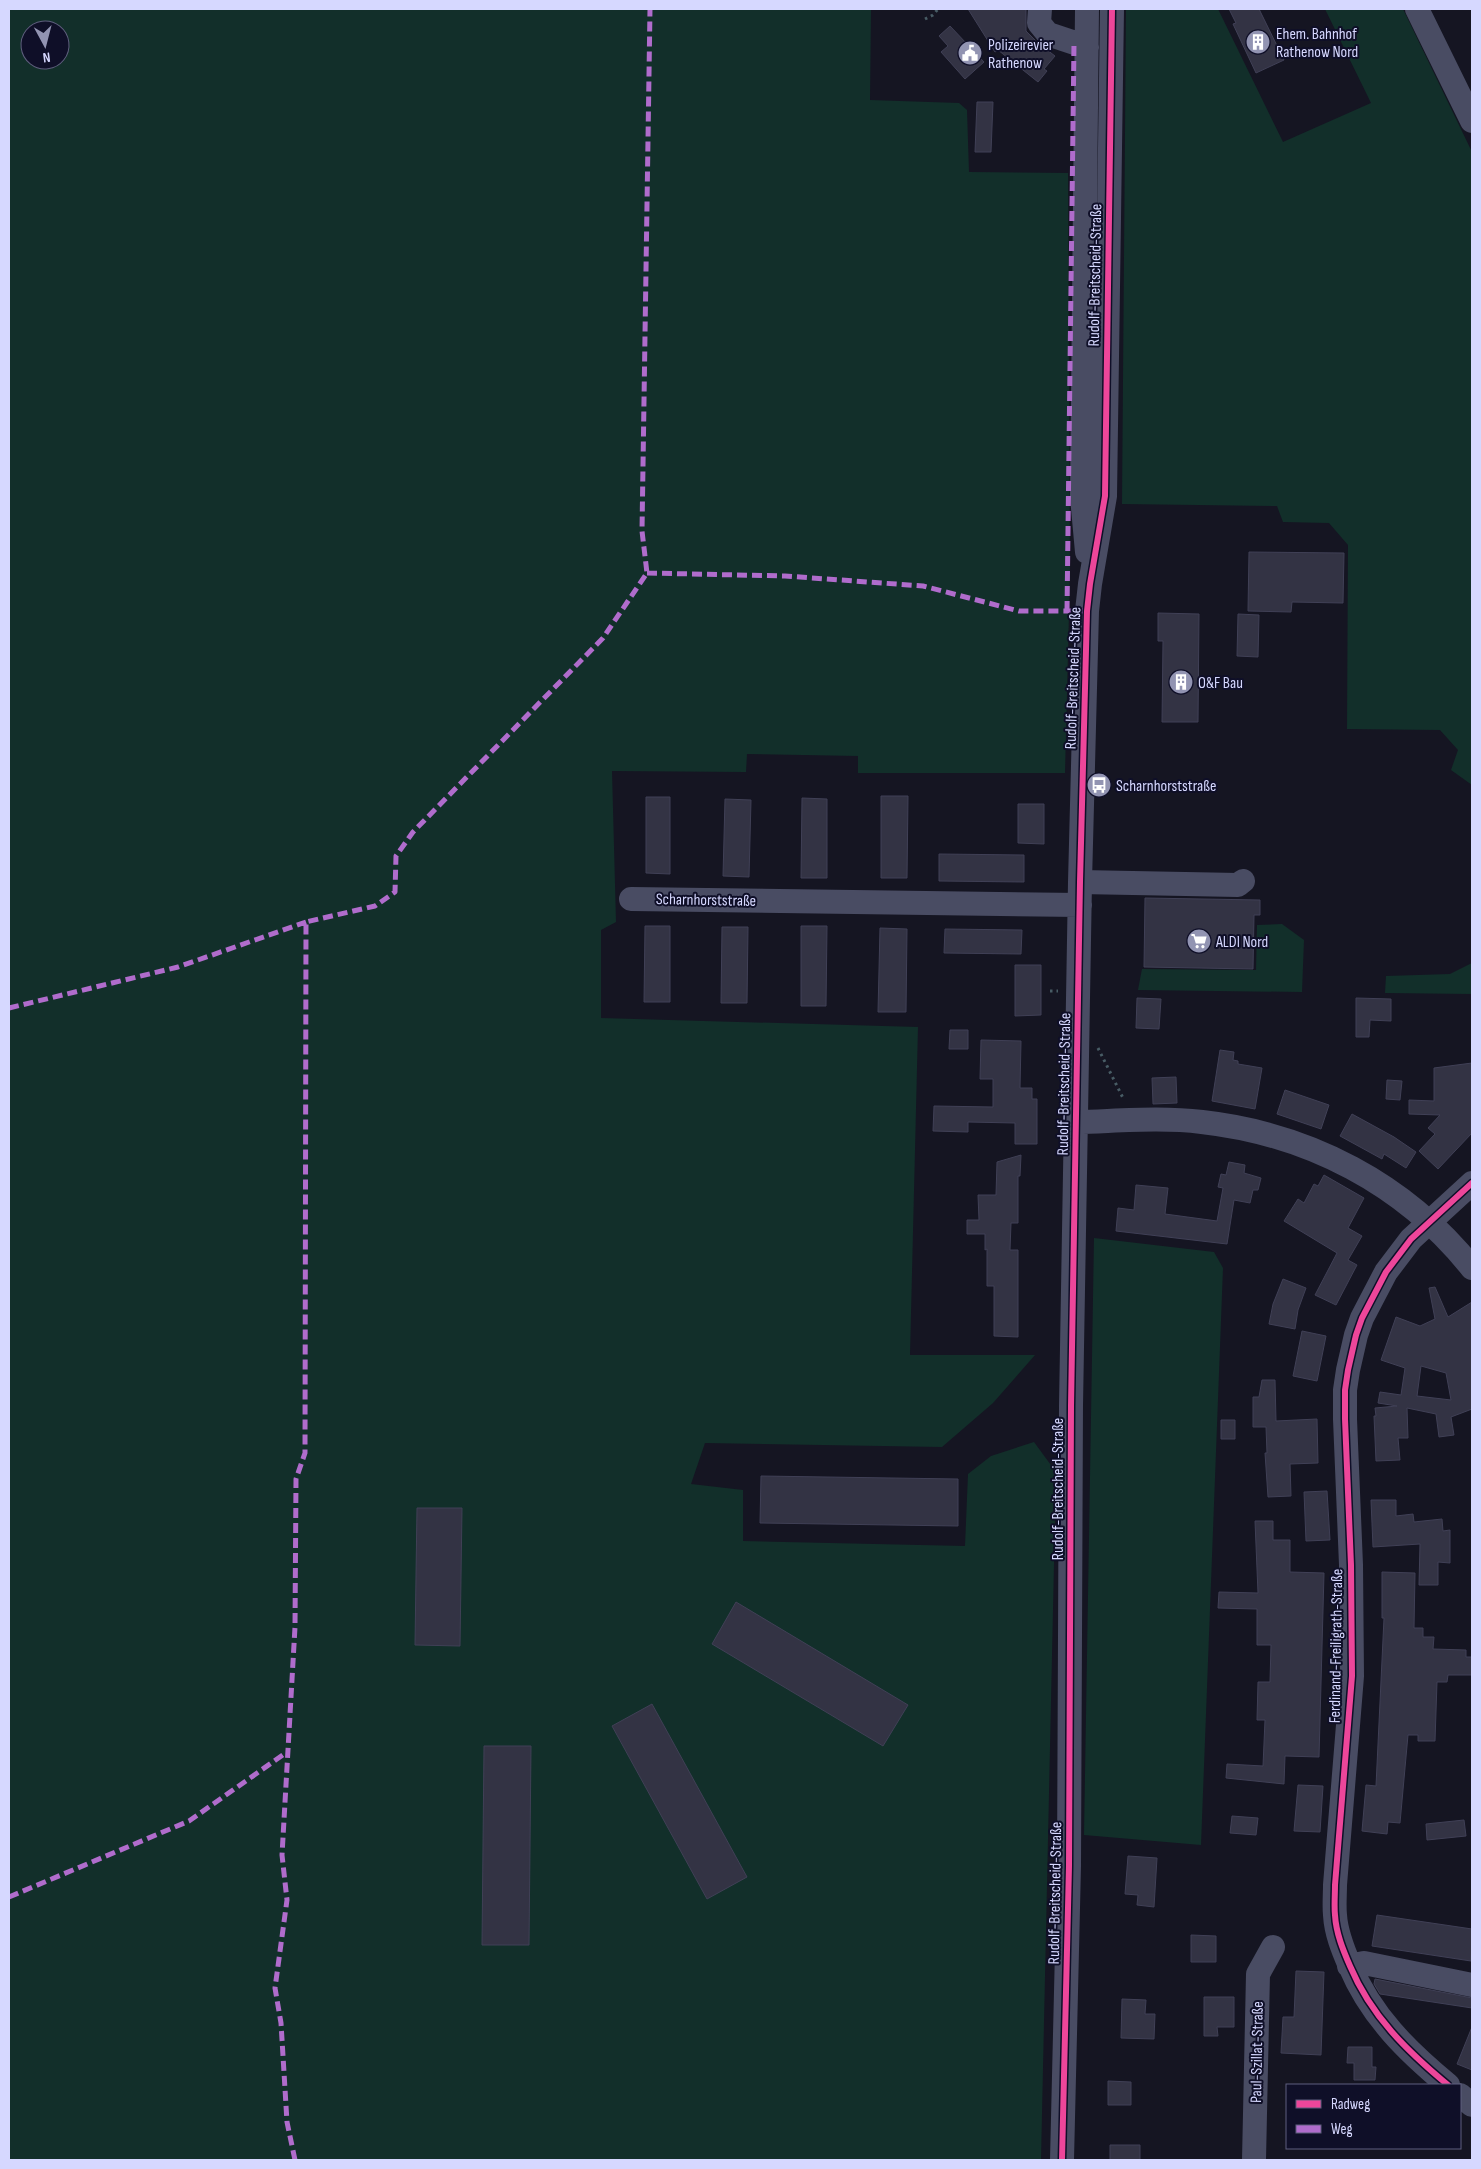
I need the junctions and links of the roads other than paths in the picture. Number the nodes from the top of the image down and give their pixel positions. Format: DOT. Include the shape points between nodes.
graph roads {
  1 [pos="1040,9"];
  2 [pos="1087,9"];
  3 [pos="1112,9"];
  4 [pos="1417,9"];
  5 [pos="1087,47"];
  6 [pos="1472,121"];
  7 [pos="1090,584"];
  8 [pos="1242,881"];
  9 [pos="1080,882"];
  10 [pos="631,899"];
  11 [pos="1080,905"];
  12 [pos="1077,1122"];
  13 [pos="1472,1183"];
  14 [pos="1431,1222"];
  15 [pos="1472,1268"];
  16 [pos="1273,1947"];
  17 [pos="1350,1966"];
  18 [pos="1472,1985"];
  19 [pos="1447,2084"];
  20 [pos="1461,2096"];
  21 [pos="1472,2105"];
  22 [pos="1062,2160"];
  23 [pos="1254,2160"];
  1 -- 5 [label="street" via="1039,23 1048,34"];
  2 -- 5 [label="street, Rudolf-Breitscheid-Straße"];
  3 -- 7 [label="street, Rudolf-Breitscheid-Straße" via="1105,496"];
  4 -- 6 [label="street"];
  5 -- 7 [label="street, Rudolf-Breitscheid-Straße" via="1082,497"];
  7 -- 9 [label="street, Rudolf-Breitscheid-Straße"];
  8 -- 9 [label="street" via="1238,885"];
  9 -- 11 [label="street, Rudolf-Breitscheid-Straße"];
  10 -- 11 [label="street, Scharnhorststraße"];
  11 -- 12 [label="street, Rudolf-Breitscheid-Straße"];
  12 -- 14 [label="street" via="1200,1122 1264,1133 1351,1166 1380,1183"];
  12 -- 22 [label="street, Rudolf-Breitscheid-Straße" via="1071,1406 1069,1866"];
  13 -- 14 [label="street, Ferdinand-Freiligrath-Straße"];
  14 -- 15 [label="street"];
  14 -- 17 [label="street, Ferdinand-Freiligrath-Straße" via="1411,1239 1370,1301 1356,1335 1345,1390 1352,1676 1334,1916 1340,1945"];
  16 -- 23 [label="street, Paul-Szillat-Straße" via="1258,1974"];
  17 -- 18 [label="street" via="1364,1963"];
  17 -- 19 [label="street, Ferdinand-Freiligrath-Straße" via="1363,1993 1394,2036"];
  20 -- 21 [label="street"];
}
